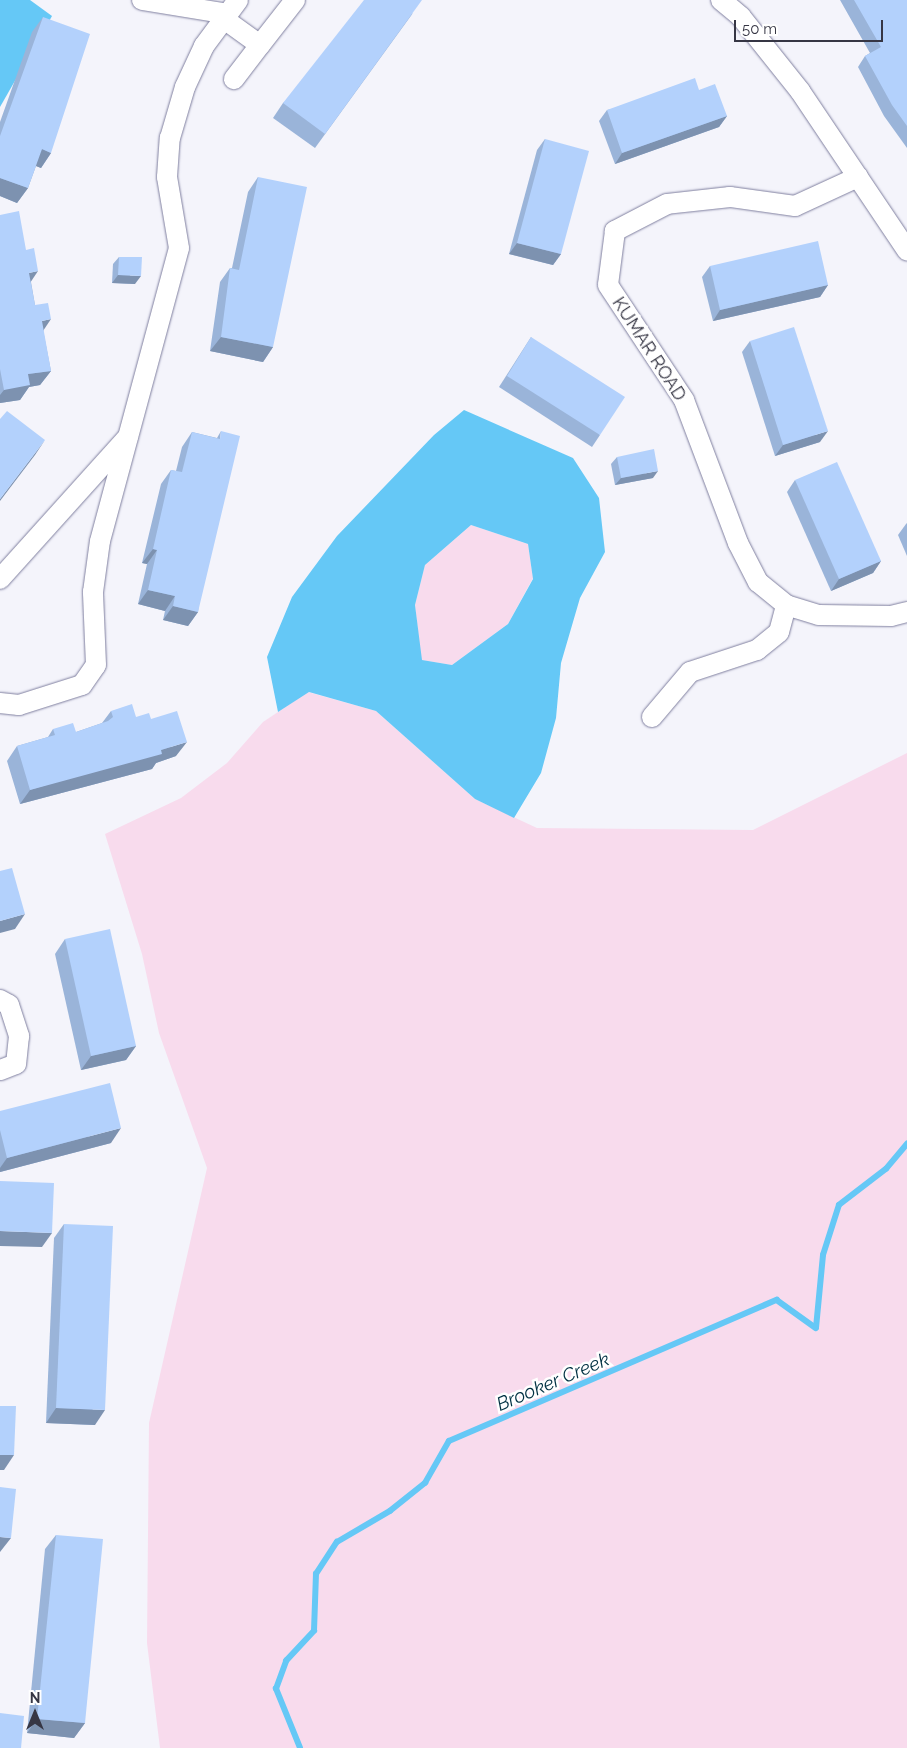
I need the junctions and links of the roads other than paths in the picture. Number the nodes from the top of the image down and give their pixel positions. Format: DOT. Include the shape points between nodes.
graph roads {
  1 [pos="142,0"];
  2 [pos="295,0"];
  3 [pos="726,1"];
  4 [pos="200,3"];
  5 [pos="230,11"];
  6 [pos="260,45"];
  7 [pos="234,79"];
  8 [pos="858,178"];
  9 [pos="907,250"];
  10 [pos="128,437"];
  11 [pos="0,579"];
  12 [pos="786,605"];
  13 [pos="907,612"];
  14 [pos="0,703"];
  15 [pos="652,717"];
  16 [pos="0,1000"];
  17 [pos="0,1070"];
  1 -- 4 [label="street"];
  2 -- 6 [label="street"];
  3 -- 8 [label="street" via="800,91"];
  4 -- 5 [label="street"];
  5 -- 6 [label="street"];
  5 -- 10 [label="street" via="204,46 185,87 170,138 167,177 179,248"];
  6 -- 7 [label="street"];
  8 -- 9 [label="street"];
  8 -- 12 [label="street, KUMAR ROAD" via="795,206 730,196 667,204 615,231 608,285 684,400 738,543 758,582"];
  10 -- 11 [label="street"];
  10 -- 14 [label="street" via="100,541 93,592 96,665 82,685 19,705"];
  12 -- 13 [label="street, KUMAR ROAD" via="819,615 891,616"];
  12 -- 15 [label="street" via="778,632 757,650 690,672"];
  16 -- 17 [label="street" via="8,1006 19,1036 16,1064"];
}
